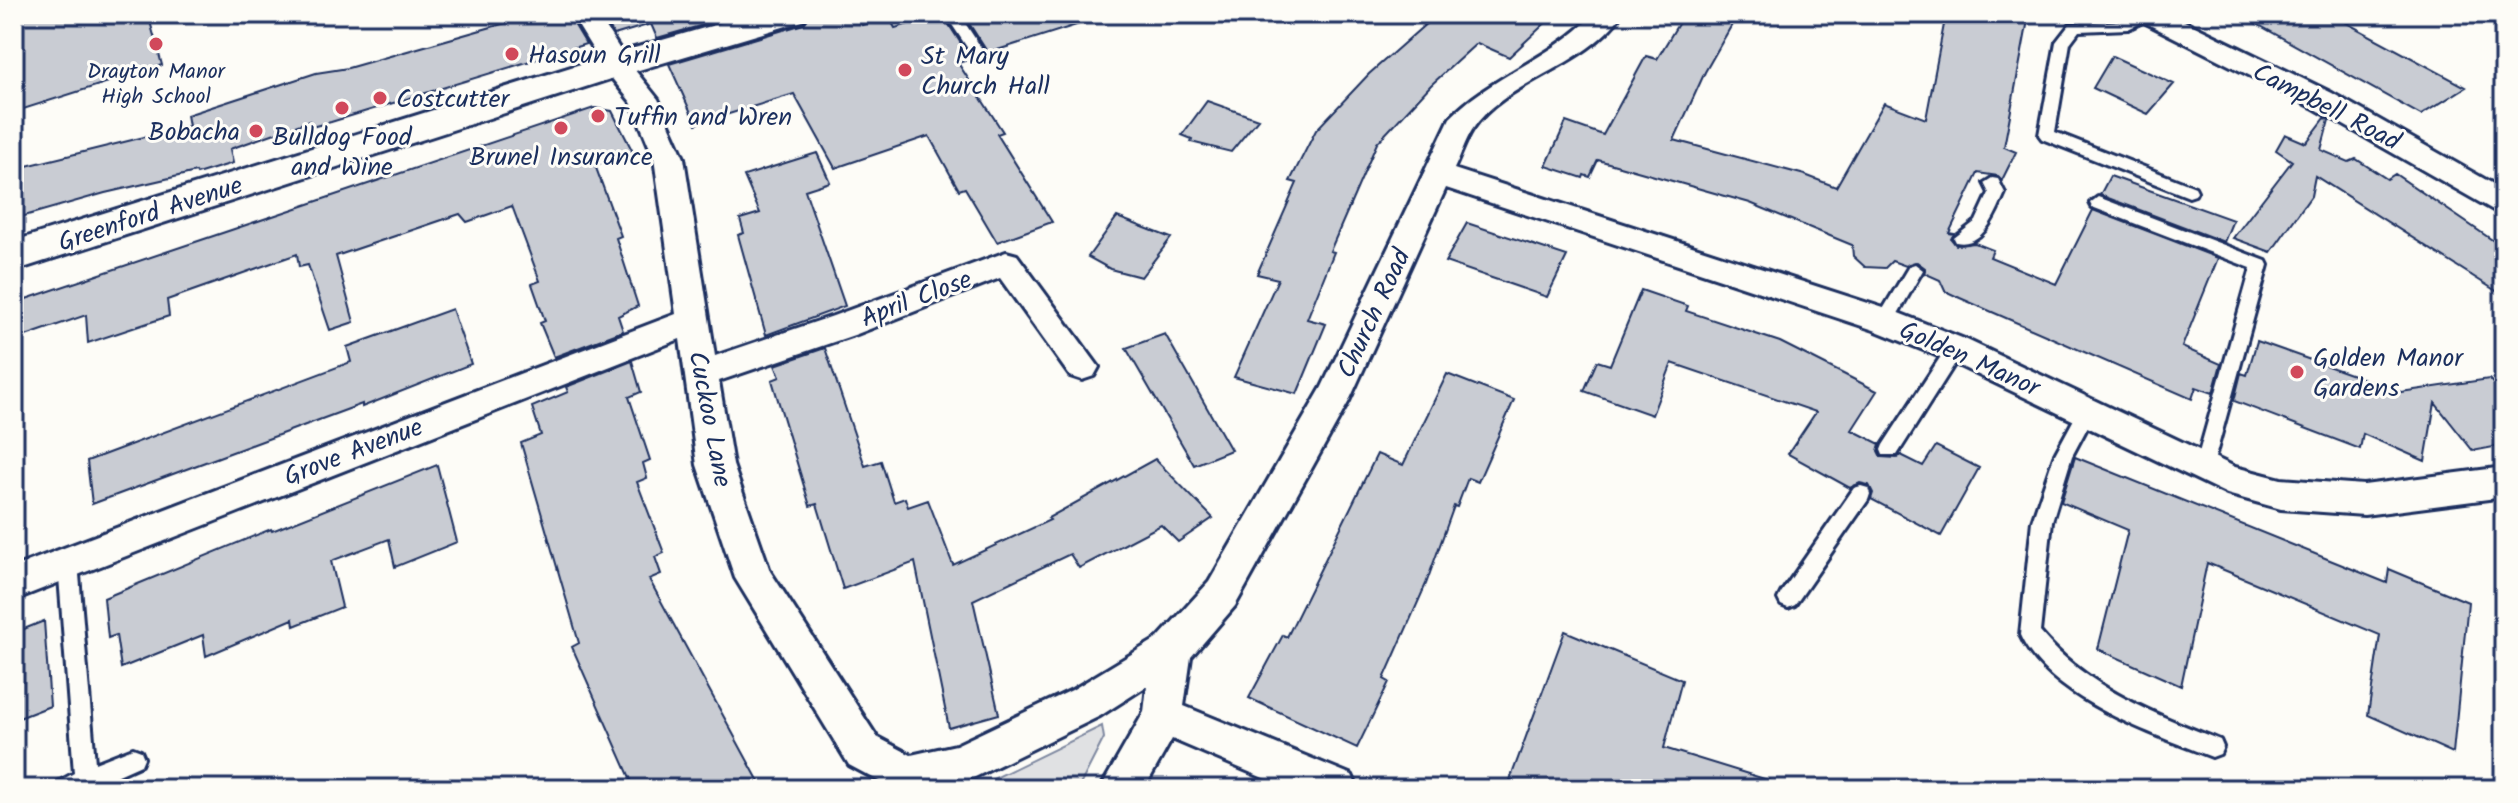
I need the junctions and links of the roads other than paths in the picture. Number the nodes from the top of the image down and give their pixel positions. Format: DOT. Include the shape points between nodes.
graph roads {
  1 [pos="584,14"];
  2 [pos="791,14"];
  3 [pos="952,14"];
  4 [pos="1609,14"];
  5 [pos="2149,15"];
  6 [pos="981,58"];
  7 [pos="616,65"];
  8 [pos="1437,174"];
  9 [pos="1992,183"];
  10 [pos="2189,191"];
  11 [pos="2098,203"];
  12 [pos="2504,203"];
  13 [pos="1962,238"];
  14 [pos="14,256"];
  15 [pos="1915,270"];
  16 [pos="693,321"];
  17 [pos="1885,321"];
  18 [pos="1955,349"];
  19 [pos="1082,367"];
  20 [pos="702,374"];
  21 [pos="2087,411"];
  22 [pos="1890,450"];
  23 [pos="2204,467"];
  24 [pos="2504,482"];
  25 [pos="1861,494"];
  26 [pos="68,563"];
  27 [pos="14,584"];
  28 [pos="1788,599"];
  29 [pos="1172,650"];
  30 [pos="1163,716"];
  31 [pos="2212,747"];
  32 [pos="133,758"];
  33 [pos="75,783"];
  34 [pos="908,784"];
  35 [pos="1121,789"];
  36 [pos="1337,789"];
  1 -- 7 [label="street, Cuckoo Lane"];
  2 -- 7 [label="street, Greenford Avenue"];
  3 -- 6 [label="lane"];
  4 -- 8 [label="street, Church Road" via="1572,49 1477,105 1460,125"];
  5 -- 10 [label="lane" via="2128,25 2075,27 2063,42 2047,135"];
  5 -- 12 [label="street, Campbell Road" via="2322,100"];
  7 -- 14 [label="street, Greenford Avenue"];
  7 -- 16 [label="street, Cuckoo Lane" via="644,99 669,158"];
  8 -- 17 [label="street, Golden Manor"];
  8 -- 29 [label="street, Church Road" via="1337,392 1222,594"];
  9 -- 13 [label="lane" via="1997,193 1982,225"];
  11 -- 23 [label="lane" via="2260,265"];
  15 -- 17 [label="lane"];
  16 -- 20 [label="street, Cuckoo Lane"];
  16 -- 26 [label="street, Grove Avenue"];
  17 -- 18 [label="street, Golden Manor"];
  18 -- 21 [label="street, Golden Manor"];
  18 -- 22 [label="lane"];
  19 -- 20 [label="street, April Close" via="1006,263"];
  20 -- 34 [label="street, Cuckoo Lane" via="715,465 754,578 863,751"];
  21 -- 23 [label="street, Golden Manor"];
  21 -- 31 [label="lane" via="2063,456 2042,521 2030,635 2049,661 2082,687"];
  23 -- 24 [label="street, Golden Manor" via="2281,494 2364,500"];
  25 -- 28 [label="lane"];
  26 -- 27 [label="street, Grove Avenue"];
  26 -- 33 [label="lane"];
  29 -- 30 [label="street"];
  29 -- 34 [label="street, Church Road" via="1086,703"];
  30 -- 35 [label="street"];
  30 -- 36 [label="street"];
  32 -- 33 [label="lane"];
}
